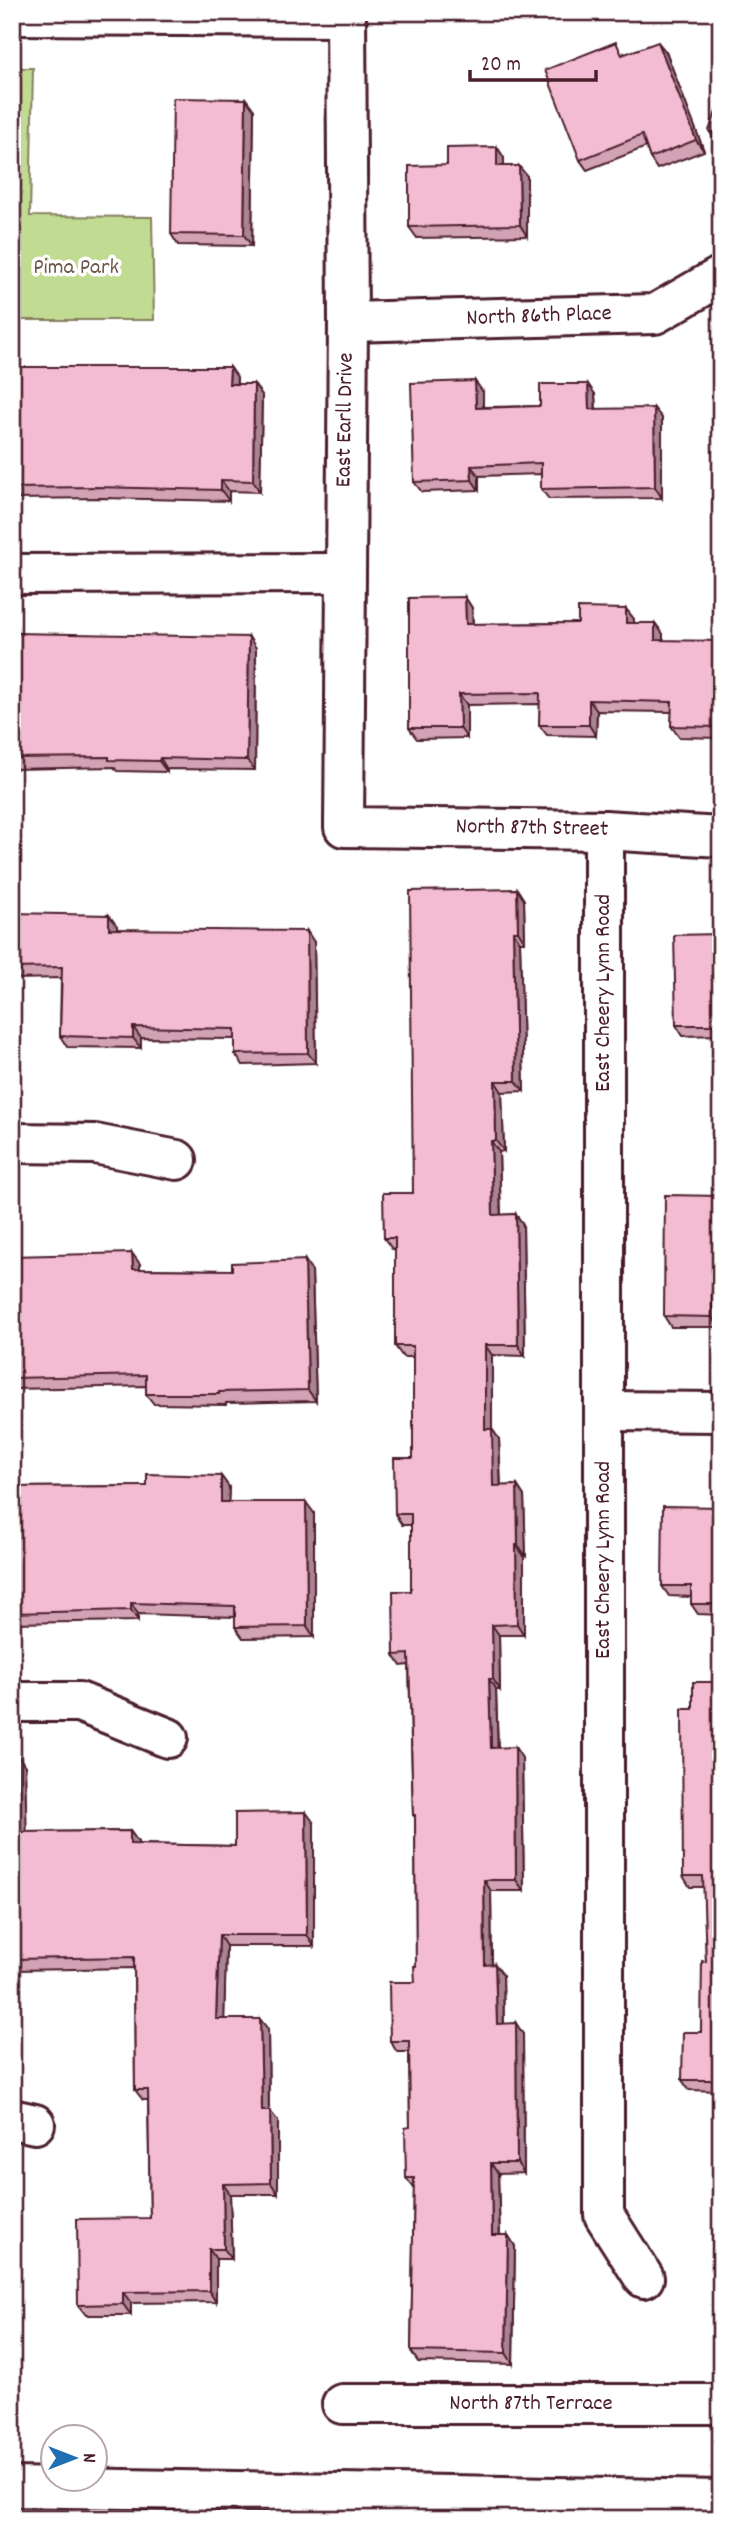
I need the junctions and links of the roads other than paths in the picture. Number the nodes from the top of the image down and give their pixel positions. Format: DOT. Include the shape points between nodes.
graph roads {
  1 [pos="12,15"];
  2 [pos="346,15"];
  3 [pos="721,276"];
  4 [pos="348,322"];
  5 [pos="344,573"];
  6 [pos="12,574"];
  7 [pos="344,827"];
  8 [pos="604,830"];
  9 [pos="721,836"];
  10 [pos="12,1143"];
  11 [pos="177,1160"];
  12 [pos="604,1411"];
  13 [pos="721,1412"];
  14 [pos="12,1702"];
  15 [pos="168,1738"];
  16 [pos="644,2278"];
  17 [pos="342,2404"];
  18 [pos="721,2404"];
  19 [pos="12,2487"];
  20 [pos="721,2500"];
  1 -- 2 [label="street"];
  2 -- 4 [label="street, East Earll Drive"];
  3 -- 4 [label="street, North 86th Place" via="654,314"];
  4 -- 5 [label="street, East Earll Drive"];
  5 -- 6 [label="street"];
  5 -- 7 [label="street, East Earll Drive"];
  7 -- 8 [label="street, North 87th Street"];
  8 -- 9 [label="street, North 87th Street"];
  8 -- 12 [label="street, East Cheery Lynn Road"];
  10 -- 11 [label="street" via="95,1144"];
  12 -- 13 [label="street"];
  12 -- 16 [label="street, East Cheery Lynn Road" via="604,2215"];
  14 -- 15 [label="street" via="79,1702"];
  17 -- 18 [label="street, North 87th Terrace"];
  19 -- 20 [label="street"];
}
